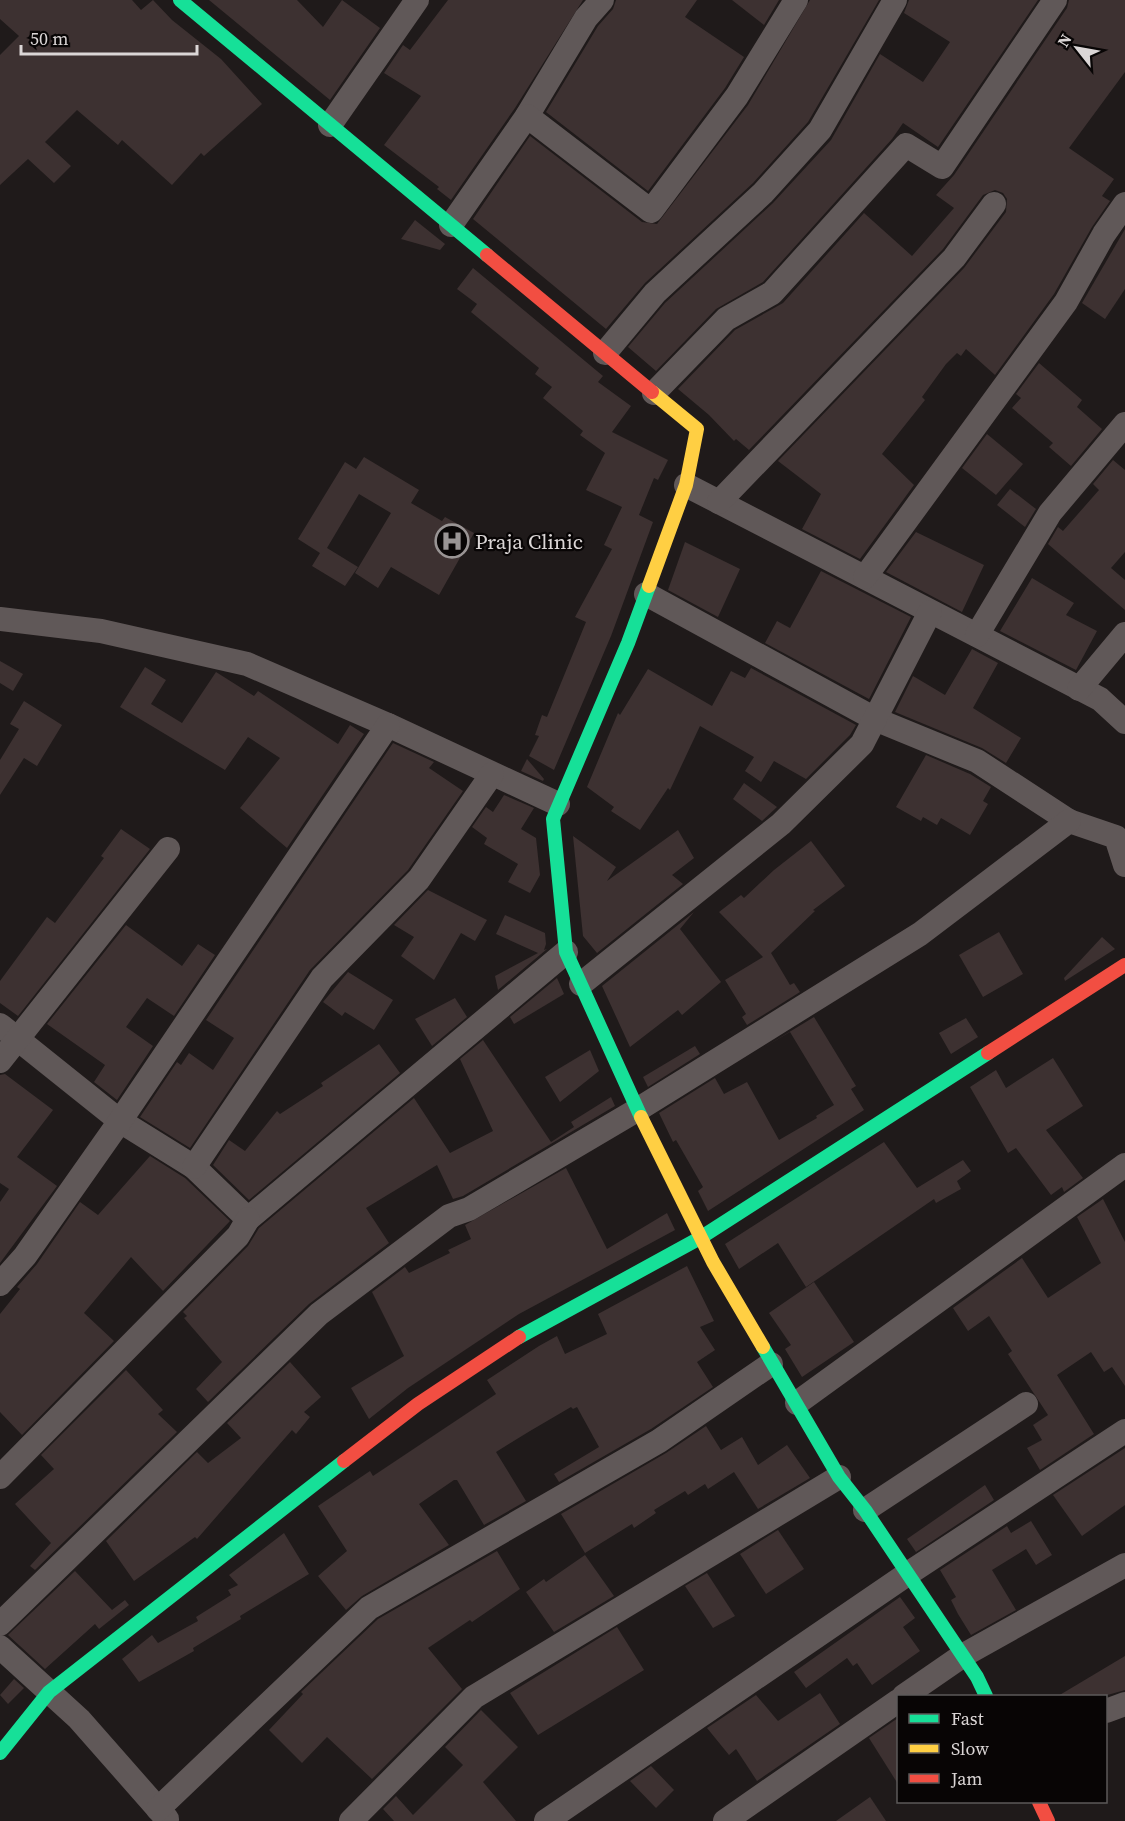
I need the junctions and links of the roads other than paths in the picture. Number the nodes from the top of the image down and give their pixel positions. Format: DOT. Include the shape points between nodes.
graph roads {
  1 [pos="180,0"];
  2 [pos="417,0"];
  3 [pos="602,0"];
  4 [pos="796,0"];
  5 [pos="895,0"];
  6 [pos="1055,0"];
  7 [pos="527,116"];
  8 [pos="330,125"];
  9 [pos="994,204"];
  10 [pos="1125,204"];
  11 [pos="452,225"];
  12 [pos="605,353"];
  13 [pos="654,393"];
  14 [pos="1125,424"];
  15 [pos="686,485"];
  16 [pos="719,502"];
  17 [pos="864,578"];
  18 [pos="646,594"];
  19 [pos="930,612"];
  20 [pos="0,619"];
  21 [pos="1125,634"];
  22 [pos="976,635"];
  23 [pos="1079,689"];
  24 [pos="877,720"];
  25 [pos="1125,722"];
  26 [pos="388,725"];
  27 [pos="492,774"];
  28 [pos="558,804"];
  29 [pos="1069,821"];
  30 [pos="168,849"];
  31 [pos="1125,865"];
  32 [pos="566,952"];
  33 [pos="1125,965"];
  34 [pos="581,984"];
  35 [pos="9,1031"];
  36 [pos="0,1061"];
  37 [pos="637,1110"];
  38 [pos="120,1121"];
  39 [pos="1125,1165"];
  40 [pos="194,1167"];
  41 [pos="248,1219"];
  42 [pos="700,1238"];
  43 [pos="0,1284"];
  44 [pos="771,1364"];
  45 [pos="797,1403"];
  46 [pos="1026,1404"];
  47 [pos="1125,1431"];
  48 [pos="0,1477"];
  49 [pos="839,1477"];
  50 [pos="865,1510"];
  51 [pos="1125,1565"];
  52 [pos="906,1575"];
  53 [pos="0,1624"];
  54 [pos="0,1647"];
  55 [pos="962,1656"];
  56 [pos="49,1692"];
  57 [pos="905,1695"];
  58 [pos="985,1695"];
  59 [pos="897,1702"];
  60 [pos="1125,1704"];
  61 [pos="1107,1711"];
  62 [pos="0,1753"];
  63 [pos="1039,1803"];
  64 [pos="164,1815"];
  65 [pos="351,1821"];
  66 [pos="546,1821"];
  67 [pos="725,1821"];
  68 [pos="1048,1821"];
  1 -- 8 [label="street"];
  2 -- 8 [label="street"];
  3 -- 7 [label="street" via="586,18"];
  4 -- 7 [label="street" via="737,96 651,211"];
  5 -- 12 [label="street" via="820,130 763,193 655,292"];
  6 -- 13 [label="street" via="942,167 906,145 772,292 726,319"];
  7 -- 11 [label="street"];
  8 -- 11 [label="street"];
  9 -- 16 [label="street" via="954,258"];
  10 -- 17 [label="street" via="1066,302"];
  11 -- 12 [label="street"];
  12 -- 13 [label="street"];
  13 -- 15 [label="street" via="697,429"];
  14 -- 22 [label="street" via="1050,513"];
  15 -- 16 [label="street"];
  15 -- 18 [label="street"];
  16 -- 17 [label="street"];
  17 -- 19 [label="street"];
  18 -- 24 [label="street"];
  18 -- 28 [label="street"];
  19 -- 22 [label="street"];
  19 -- 24 [label="street"];
  20 -- 26 [label="street" via="100,631 247,664"];
  21 -- 23 [label="street"];
  22 -- 23 [label="street"];
  23 -- 25 [label="street" via="1100,699"];
  24 -- 29 [label="street" via="977,761"];
  24 -- 34 [label="street" via="862,744 781,824"];
  26 -- 27 [label="street"];
  26 -- 38 [label="street"];
  27 -- 28 [label="street"];
  27 -- 40 [label="street" via="419,879 322,978"];
  28 -- 32 [label="street" via="553,819"];
  29 -- 31 [label="street" via="1116,837"];
  29 -- 37 [label="street" via="920,934"];
  30 -- 35 [label="street"];
  32 -- 34 [label="street"];
  32 -- 41 [label="street"];
  33 -- 42 [label="street"];
  34 -- 37 [label="street"];
  35 -- 36 [label="street"];
  35 -- 38 [label="street"];
  37 -- 42 [label="street"];
  37 -- 53 [label="street" via="469,1209 449,1216 319,1314"];
  38 -- 40 [label="street"];
  38 -- 43 [label="street" via="25,1256"];
  39 -- 45 [label="street"];
  40 -- 41 [label="street"];
  41 -- 48 [label="street" via="238,1236"];
  42 -- 44 [label="street"];
  42 -- 56 [label="street" via="529,1330 418,1404"];
  44 -- 45 [label="street"];
  44 -- 64 [label="street" via="659,1441 369,1608"];
  45 -- 49 [label="street"];
  46 -- 50 [label="street"];
  47 -- 52 [label="street"];
  49 -- 50 [label="street"];
  49 -- 65 [label="street" via="474,1697"];
  50 -- 52 [label="street"];
  51 -- 55 [label="street"];
  52 -- 55 [label="street"];
  52 -- 66 [label="street"];
  54 -- 56 [label="street"];
  55 -- 57 [label="street"];
  55 -- 58 [label="street"];
  56 -- 62 [label="street"];
  56 -- 64 [label="street" via="79,1719"];
  59 -- 67 [label="street"];
  60 -- 61 [label="street"];
  63 -- 68 [label="street"];
}
